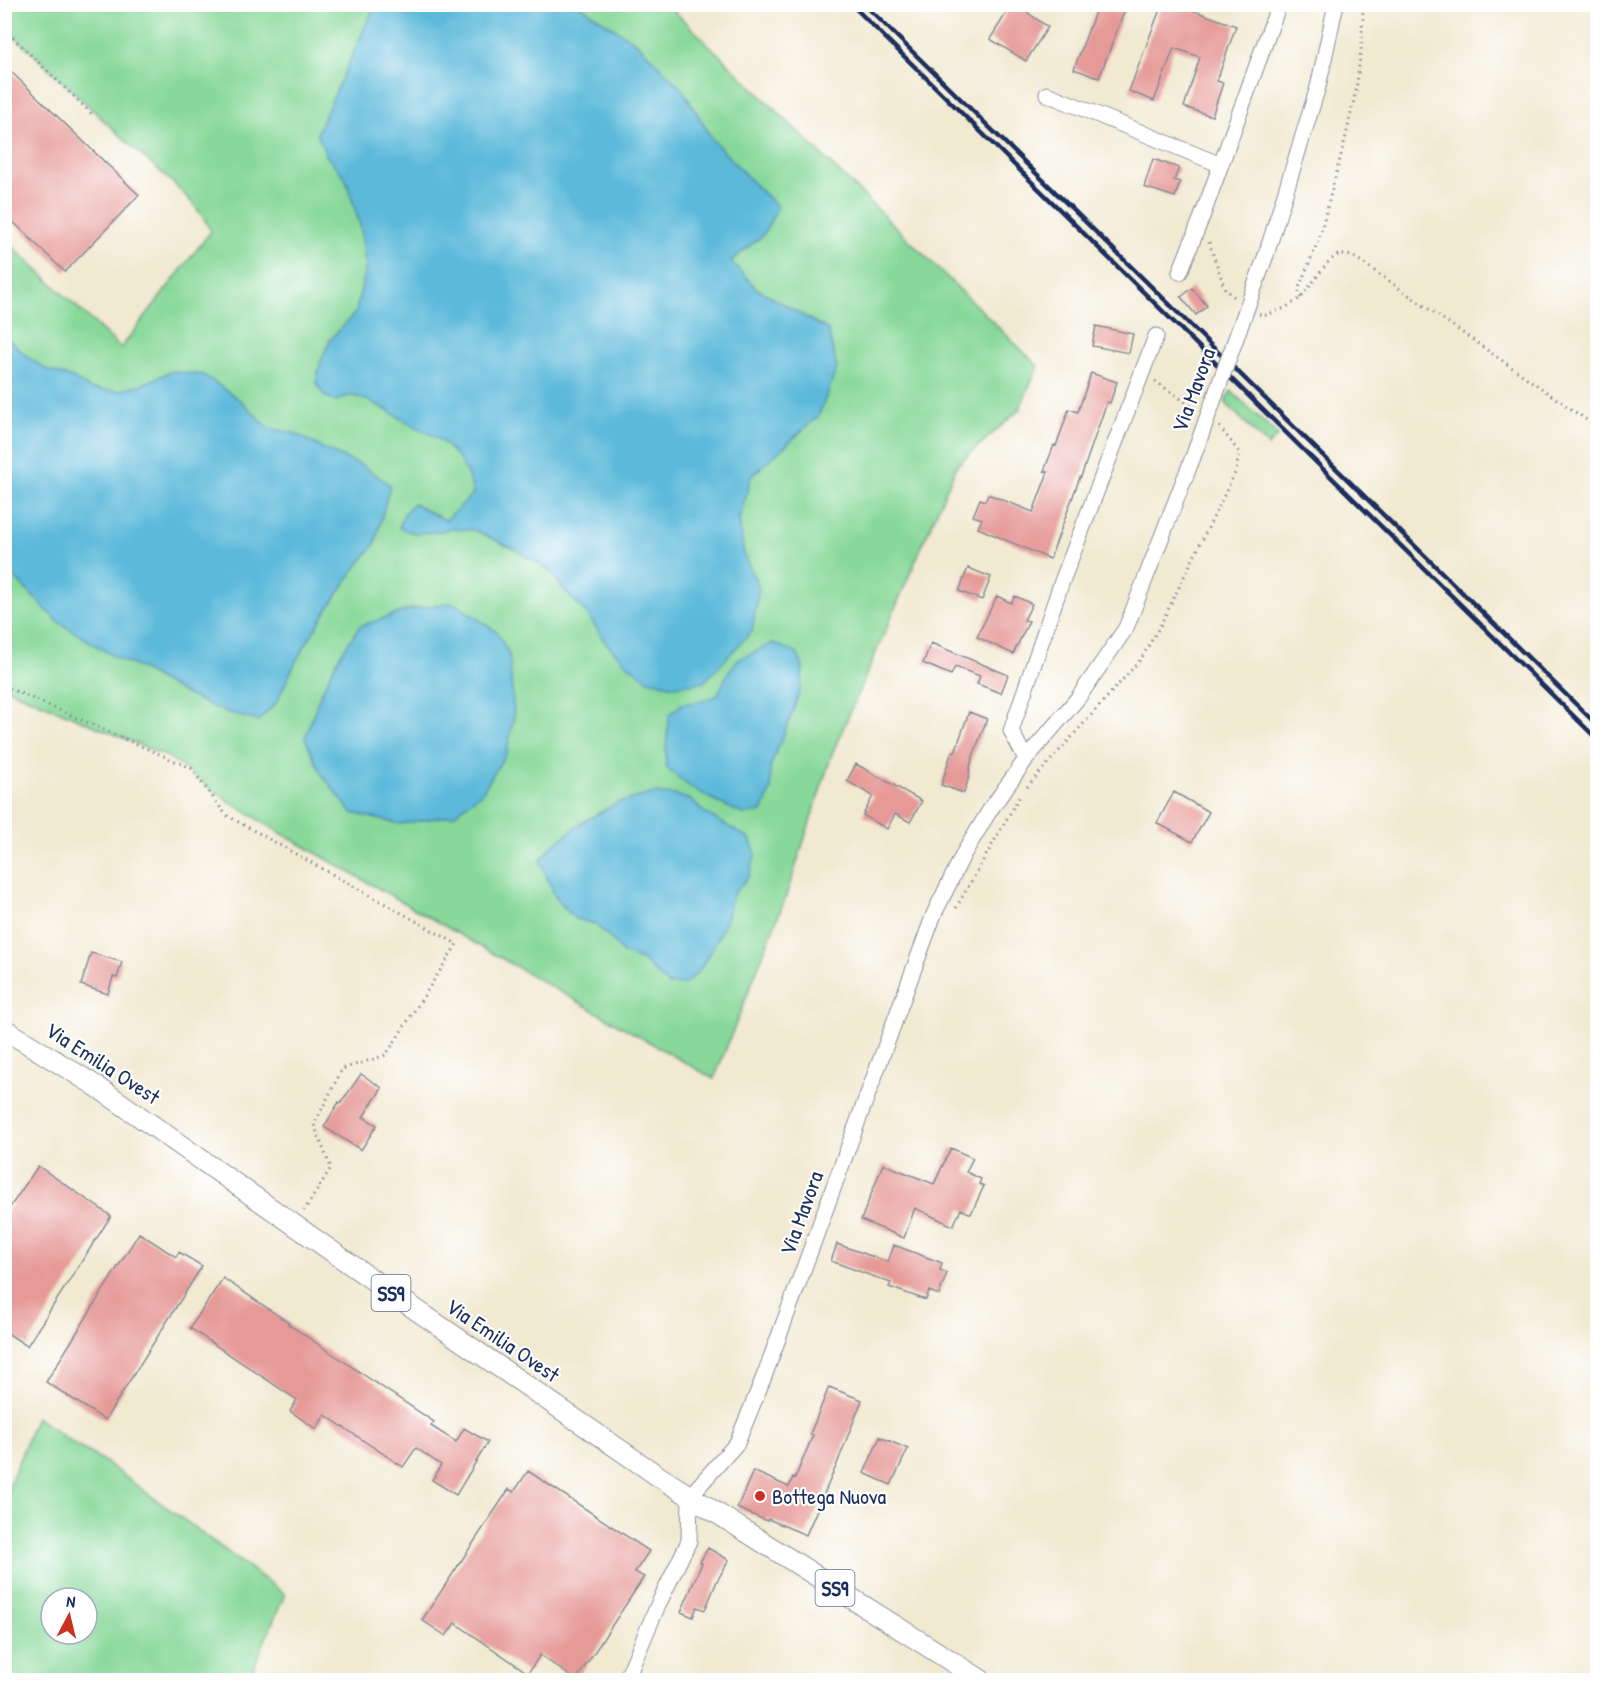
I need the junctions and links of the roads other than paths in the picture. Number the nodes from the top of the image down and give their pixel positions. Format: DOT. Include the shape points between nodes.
graph roads {
  1 [pos="1279,4"];
  2 [pos="1336,4"];
  3 [pos="1047,94"];
  4 [pos="1221,165"];
  5 [pos="1180,272"];
  6 [pos="1156,336"];
  7 [pos="1026,759"];
  8 [pos="4,1029"];
  9 [pos="690,1496"];
  10 [pos="626,1680"];
  11 [pos="981,1680"];
  1 -- 4 [label="street"];
  2 -- 7 [label="street, Via Mavora, bridge" via="1318,87 1266,255 1126,628 1078,698"];
  3 -- 4 [label="street"];
  4 -- 5 [label="street"];
  6 -- 7 [label="street" via="1061,584 1011,731"];
  7 -- 9 [label="street, Via Mavora" via="969,844 934,914 845,1179 771,1374 737,1443"];
  8 -- 9 [label="main road, Via Emilia Ovest / SS9" via="96,1086 418,1312"];
  9 -- 10 [label="street" via="689,1541"];
  9 -- 11 [label="main road, Via Emilia Ovest / SS9"];
}
